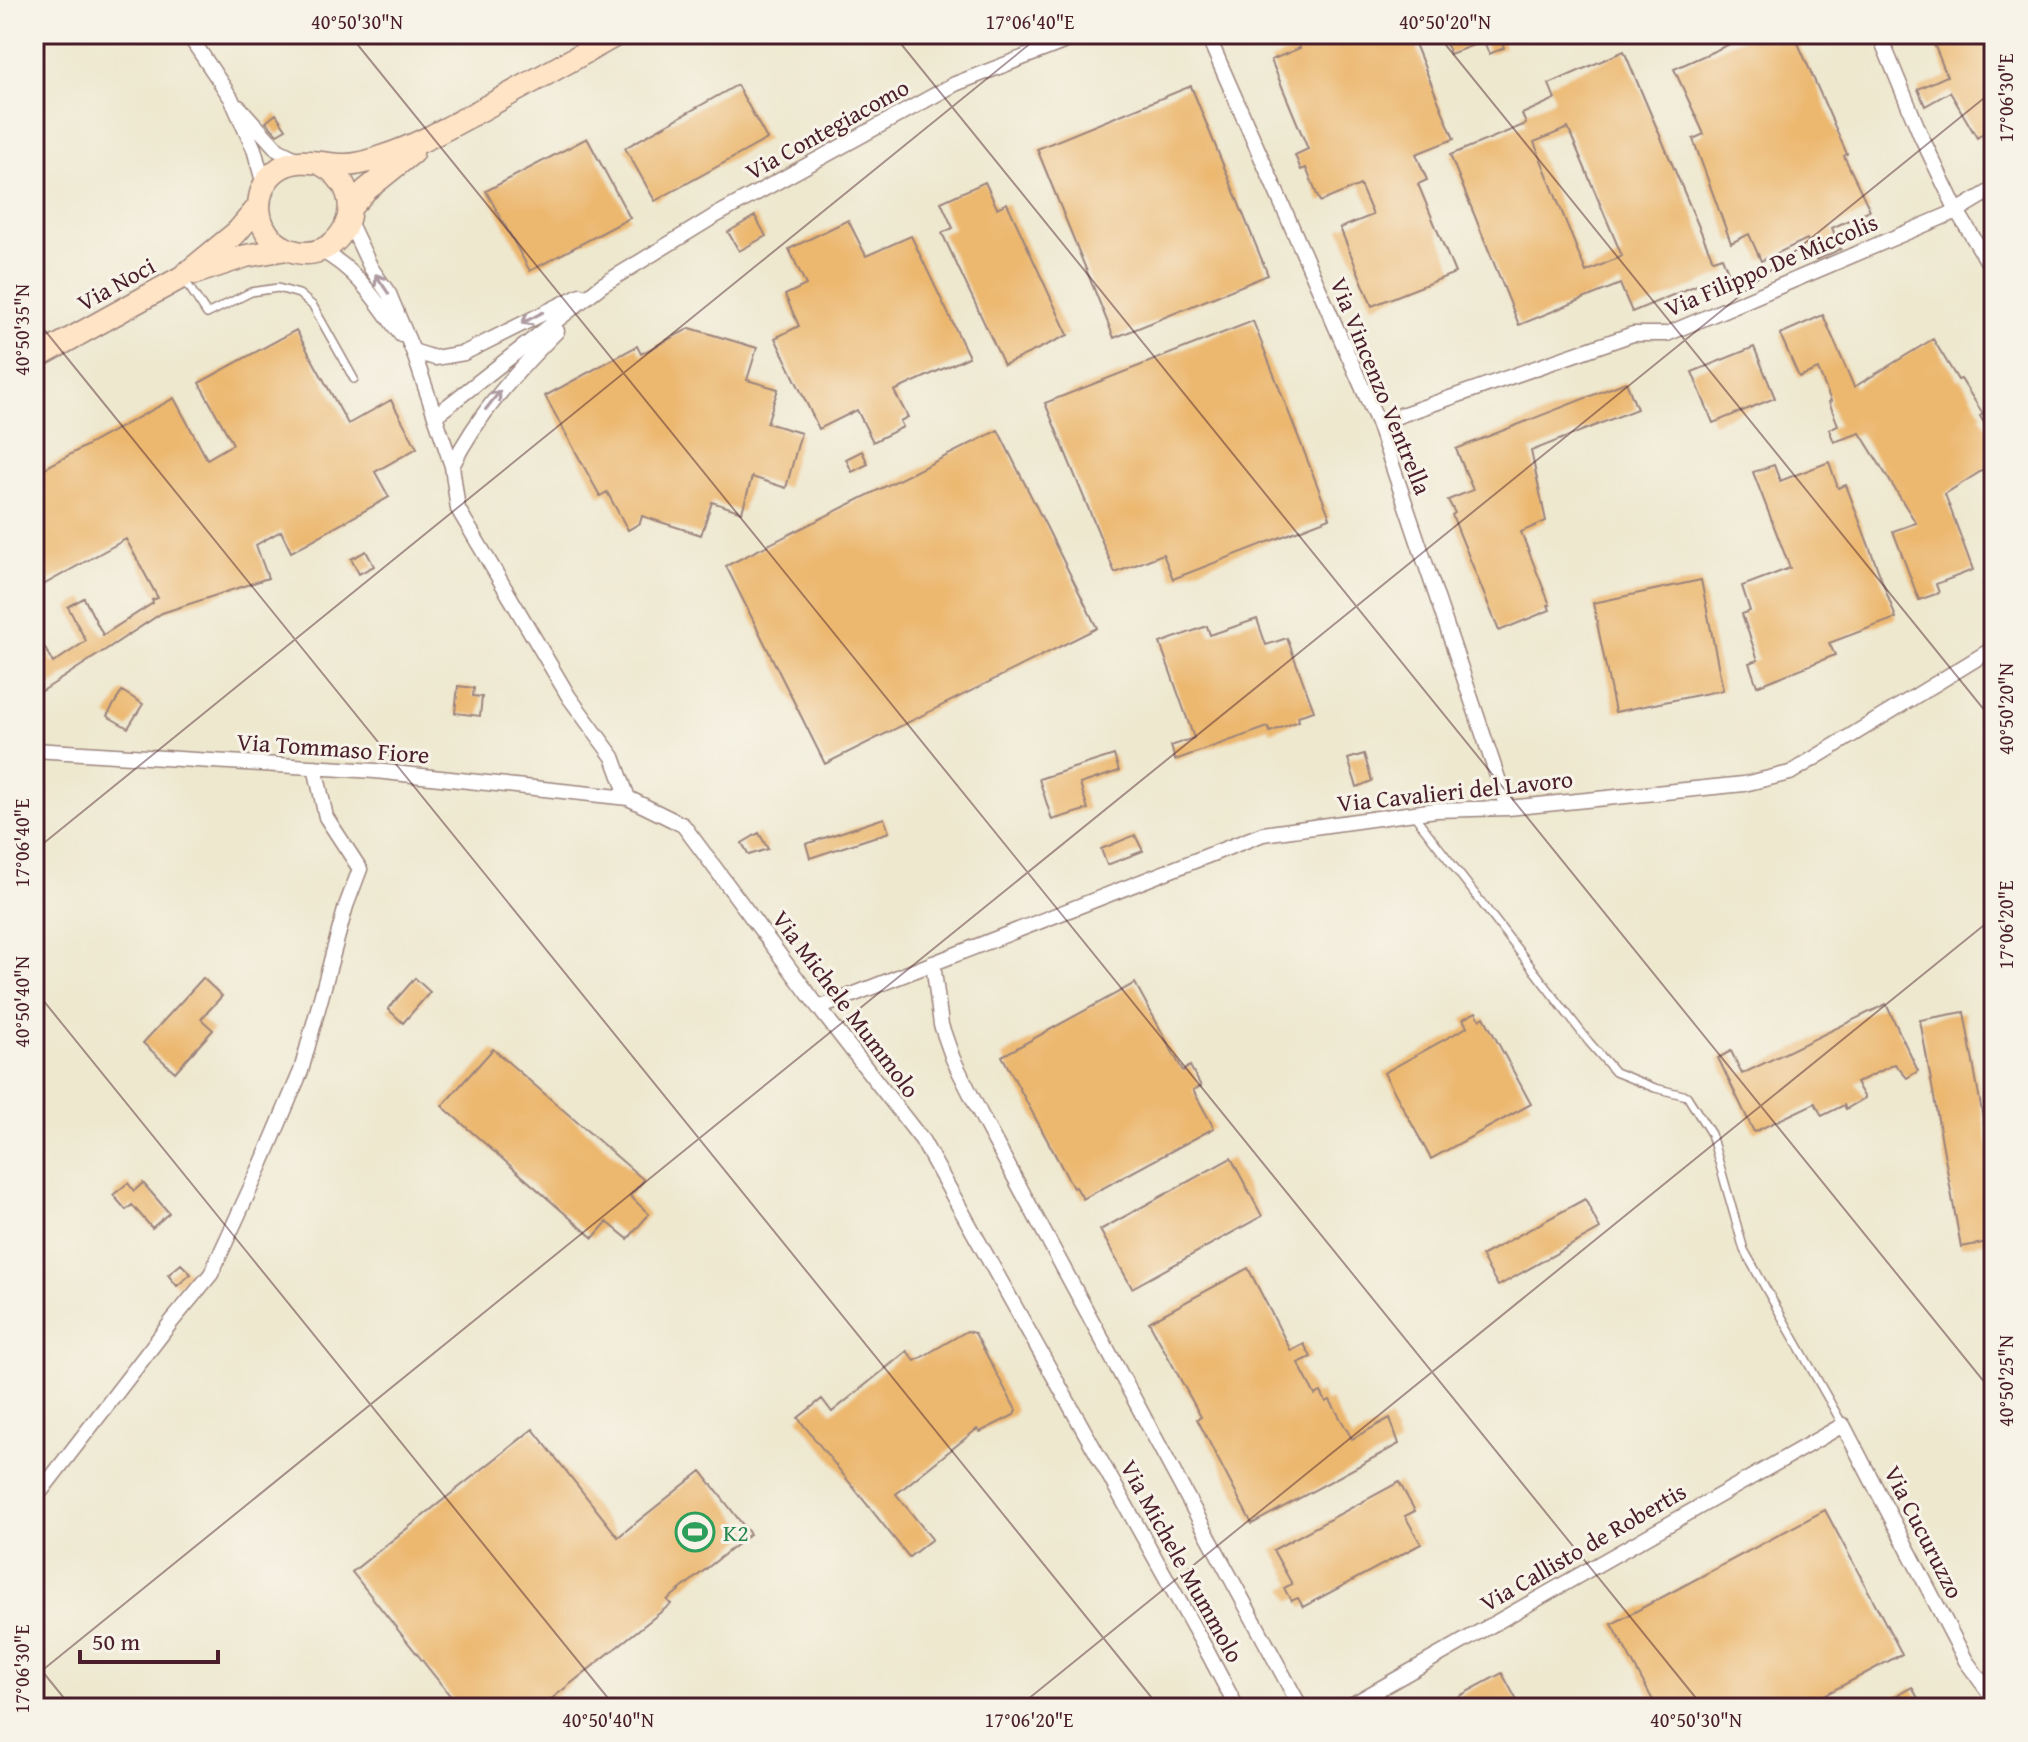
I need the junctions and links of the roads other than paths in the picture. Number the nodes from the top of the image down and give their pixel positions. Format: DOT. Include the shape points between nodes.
graph roads {
  1 [pos="188,34"];
  2 [pos="618,34"];
  3 [pos="1084,34"];
  4 [pos="1207,34"];
  5 [pos="1879,34"];
  6 [pos="231,98"];
  7 [pos="446,129"];
  8 [pos="310,163"];
  9 [pos="1994,189"];
  10 [pos="261,195"];
  11 [pos="1957,211"];
  12 [pos="349,213"];
  13 [pos="287,249"];
  14 [pos="320,250"];
  15 [pos="1994,272"];
  16 [pos="182,277"];
  17 [pos="602,285"];
  18 [pos="413,351"];
  19 [pos="34,359"];
  20 [pos="354,379"];
  21 [pos="435,416"];
  22 [pos="1378,423"];
  23 [pos="452,466"];
  24 [pos="1994,648"];
  25 [pos="34,750"];
  26 [pos="315,767"];
  27 [pos="628,798"];
  28 [pos="1508,808"];
  29 [pos="1412,813"];
  30 [pos="933,963"];
  31 [pos="819,1008"];
  32 [pos="1843,1425"];
  33 [pos="34,1500"];
  34 [pos="1994,1699"];
  35 [pos="1237,1708"];
  36 [pos="1301,1708"];
  37 [pos="1346,1708"];
  1 -- 6 [label="street"];
  2 -- 7 [label="main road"];
  3 -- 17 [label="street, Via Contegiacomo" via="955,84 713,217"];
  4 -- 22 [label="street, Via Vincenzo Ventrella"];
  5 -- 11 [label="street"];
  6 -- 8 [label="street" via="278,150"];
  6 -- 10 [label="street" via="254,149"];
  7 -- 8 [label="main road" via="350,165"];
  7 -- 12 [label="main road" via="391,168"];
  8 -- 10 [label="main road" via="279,169"];
  8 -- 12 [label="main road" via="331,169 345,186"];
  9 -- 11 [label="street, Via Filippo De Miccolis"];
  10 -- 13 [label="main road" via="260,217 270,236"];
  10 -- 16 [label="main road, Via Noci" via="237,232"];
  11 -- 15 [label="street"];
  11 -- 22 [label="street, Via Filippo De Miccolis" via="1667,334 1633,334"];
  12 -- 14 [label="main road" via="338,238"];
  18 -- 12 [label="street, one-way"];
  13 -- 14 [label="main road"];
  13 -- 16 [label="main road, Via Noci"];
  14 -- 18 [label="street" via="357,276"];
  16 -- 19 [label="main road, Via Noci"];
  16 -- 20 [label="lane" via="207,314 251,292 278,288 299,294 313,306"];
  17 -- 18 [label="street, Via Contegiacomo, one-way" via="464,353 435,358"];
  17 -- 21 [label="street, Via Contegiacomo"];
  23 -- 17 [label="street, Via Contegiacomo, one-way" via="504,387"];
  18 -- 21 [label="street"];
  21 -- 23 [label="street"];
  22 -- 28 [label="street, Via Vincenzo Ventrella"];
  23 -- 27 [label="street" via="458,509 569,697 613,757"];
  24 -- 28 [label="street, Via Cavalieri del Lavoro" via="1790,773 1744,784"];
  25 -- 26 [label="street, Via Tommaso Fiore"];
  26 -- 27 [label="street, Via Tommaso Fiore"];
  26 -- 33 [label="street" via="326,817 360,869 301,1071 211,1274"];
  27 -- 31 [label="street, Via Michele Mummolo" via="683,825"];
  28 -- 29 [label="street, Via Cavalieri del Lavoro"];
  29 -- 30 [label="street, Via Cavalieri del Lavoro" via="1263,834"];
  29 -- 32 [label="lane" via="1615,1072 1687,1096 1711,1134 1744,1250"];
  30 -- 31 [label="street, Via Cavalieri del Lavoro"];
  30 -- 36 [label="street, Via Michele Mummolo" via="941,1025 959,1071"];
  31 -- 35 [label="street, Via Michele Mummolo" via="922,1140"];
  32 -- 34 [label="street, Via Cucuruzzo" via="1966,1661"];
  32 -- 37 [label="street, Via Callisto de Robertis"];
}
